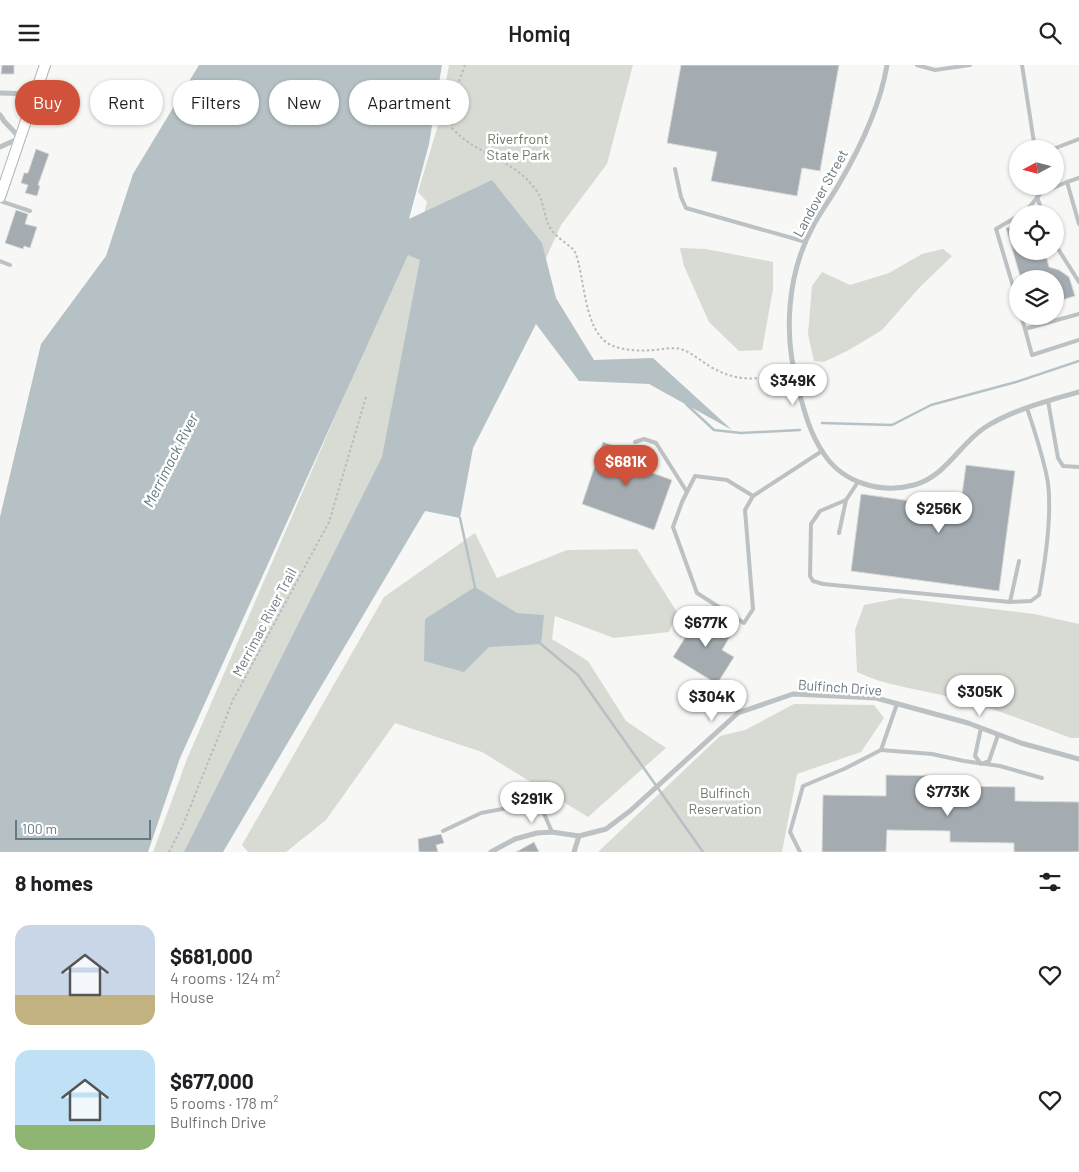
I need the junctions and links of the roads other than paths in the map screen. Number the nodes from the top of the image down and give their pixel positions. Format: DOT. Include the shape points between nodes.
graph roads {
  1 [pos="45,65"];
  2 [pos="887,65"];
  3 [pos="917,65"];
  4 [pos="970,65"];
  5 [pos="1022,65"];
  6 [pos="40,80"];
  7 [pos="0,93"];
  8 [pos="15,93"];
  9 [pos="0,115"];
  10 [pos="25,125"];
  11 [pos="20,138"];
  12 [pos="1079,139"];
  13 [pos="1034,140"];
  14 [pos="1064,145"];
  15 [pos="0,147"];
  16 [pos="675,169"];
  17 [pos="1079,178"];
  18 [pos="1067,182"];
  19 [pos="0,197"];
  20 [pos="1037,197"];
  21 [pos="0,201"];
  22 [pos="1030,205"];
  23 [pos="1040,205"];
  24 [pos="30,211"];
  25 [pos="1009,221"];
  26 [pos="1079,224"];
  27 [pos="806,241"];
  28 [pos="1064,258"];
  29 [pos="0,261"];
  30 [pos="10,265"];
  31 [pos="1009,273"];
  32 [pos="1079,282"];
  33 [pos="1079,314"];
  34 [pos="1024,325"];
  35 [pos="1025,329"];
  36 [pos="1079,340"];
  37 [pos="1079,392"];
  38 [pos="1048,401"];
  39 [pos="1028,408"];
  40 [pos="635,442"];
  41 [pos="822,451"];
  42 [pos="1079,467"];
  43 [pos="858,482"];
  44 [pos="687,492"];
  45 [pos="753,496"];
  46 [pos="846,500"];
  47 [pos="839,533"];
  48 [pos="1019,561"];
  49 [pos="1010,601"];
  50 [pos="897,704"];
  51 [pos="981,728"];
  52 [pos="998,735"];
  53 [pos="881,750"];
  54 [pos="1079,759"];
  55 [pos="981,764"];
  56 [pos="1042,778"];
  57 [pos="443,831"];
  58 [pos="552,832"];
  59 [pos="579,836"];
  60 [pos="491,852"];
  61 [pos="574,852"];
  62 [pos="800,852"];
  1 -- 6 [label="main road"];
  2 -- 27 [label="street, Landover Street" via="878,99 853,159"];
  3 -- 4 [label="lane" via="934,70"];
  5 -- 13 [label="lane"];
  7 -- 8 [label="street"];
  9 -- 11 [label="street"];
  10 -- 11 [label="main road"];
  11 -- 15 [label="street"];
  11 -- 19 [label="main road"];
  12 -- 14 [label="lane"];
  16 -- 27 [label="lane" via="686,208"];
  17 -- 18 [label="lane"];
  18 -- 20 [label="lane"];
  18 -- 26 [label="lane"];
  20 -- 22 [label="lane"];
  20 -- 23 [label="lane"];
  21 -- 24 [label="lane"];
  25 -- 31 [label="lane" via="996,229"];
  27 -- 41 [label="street, Landover Street" via="794,276 789,318 794,373 806,418"];
  28 -- 32 [label="lane"];
  29 -- 30 [label="lane"];
  33 -- 35 [label="lane"];
  34 -- 35 [label="lane"];
  35 -- 36 [label="lane" via="1032,355"];
  37 -- 38 [label="street, Landover Street"];
  38 -- 39 [label="street, Landover Street"];
  38 -- 42 [label="lane" via="1058,458 1063,466"];
  39 -- 43 [label="street, Landover Street" via="1002,417 982,429 931,478 914,485 880,488"];
  39 -- 49 [label="lane" via="1048,483 1044,568 1039,595 1032,601"];
  40 -- 44 [label="lane" via="644,439 656,443"];
  41 -- 43 [label="street, Landover Street" via="843,473"];
  41 -- 45 [label="lane"];
  43 -- 46 [label="lane"];
  44 -- 45 [label="lane" via="695,476 726,480"];
  44 -- 45 [label="lane" via="673,527 697,593 744,623 753,609 745,510"];
  46 -- 47 [label="lane"];
  46 -- 49 [label="lane" via="820,511 811,524 810,576 813,581"];
  48 -- 49 [label="lane"];
  50 -- 51 [label="street, Bulfinch Drive"];
  50 -- 53 [label="lane"];
  50 -- 59 [label="street, Bulfinch Drive" via="876,698 793,694 738,713 611,826"];
  51 -- 52 [label="street, Bulfinch Drive"];
  51 -- 55 [label="lane" via="976,756"];
  52 -- 54 [label="street, Bulfinch Drive"];
  52 -- 55 [label="lane" via="989,761"];
  53 -- 55 [label="lane" via="932,754"];
  53 -- 62 [label="lane" via="803,787 790,832"];
  55 -- 56 [label="lane"];
  57 -- 58 [label="lane" via="481,813 539,802"];
  58 -- 59 [label="street, Bulfinch Drive"];
  58 -- 60 [label="street, Bulfinch Drive" via="515,839"];
  59 -- 61 [label="street"];
}
